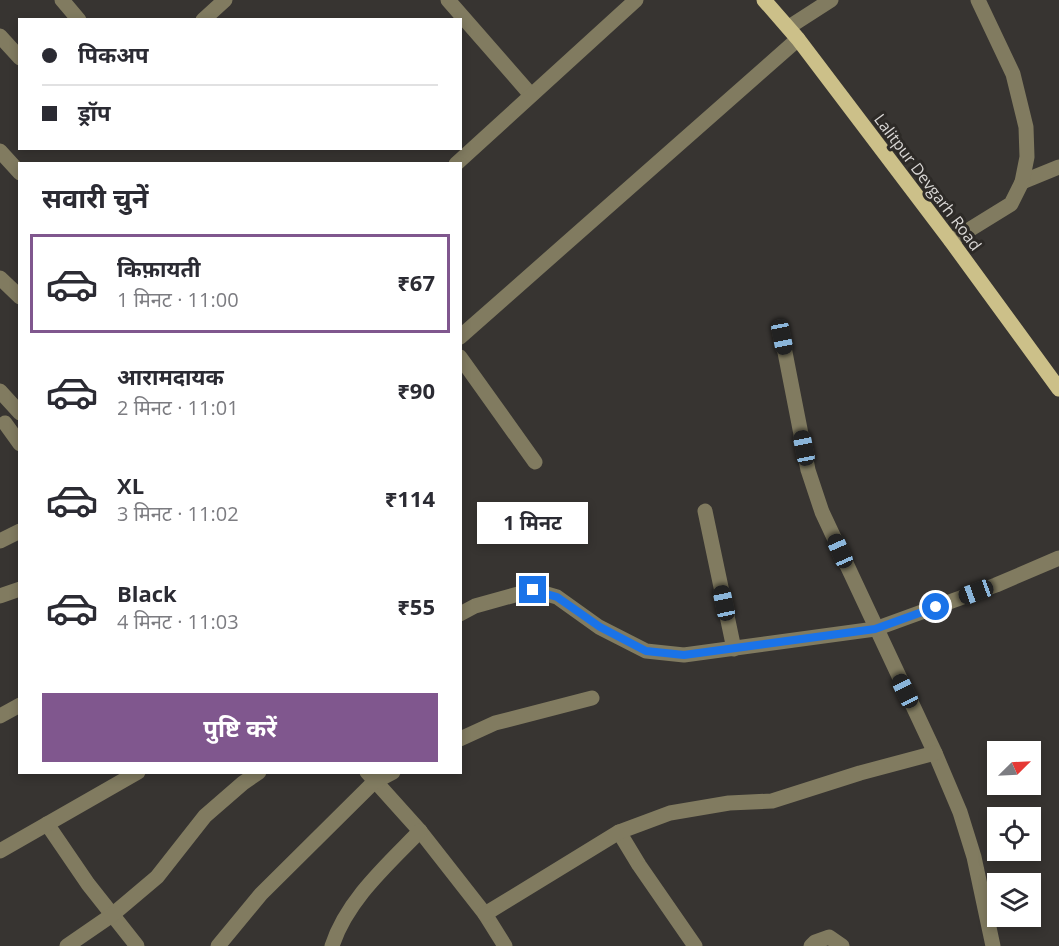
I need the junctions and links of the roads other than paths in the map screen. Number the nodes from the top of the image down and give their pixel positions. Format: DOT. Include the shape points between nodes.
graph roads {
  1 [pos="62,0"];
  2 [pos="225,0"];
  3 [pos="448,0"];
  4 [pos="636,0"];
  5 [pos="764,0"];
  6 [pos="831,0"];
  7 [pos="978,0"];
  8 [pos="77,18"];
  9 [pos="205,18"];
  10 [pos="793,33"];
  11 [pos="0,36"];
  12 [pos="18,56"];
  13 [pos="531,95"];
  14 [pos="0,151"];
  15 [pos="458,162"];
  16 [pos="1059,167"];
  17 [pos="18,170"];
  18 [pos="1022,182"];
  19 [pos="951,242"];
  20 [pos="0,278"];
  21 [pos="18,295"];
  22 [pos="462,335"];
  23 [pos="782,337"];
  24 [pos="462,360"];
  25 [pos="1059,389"];
  26 [pos="0,391"];
  27 [pos="18,413"];
  28 [pos="18,416"];
  29 [pos="3,425"];
  30 [pos="18,442"];
  31 [pos="535,462"];
  32 [pos="705,511"];
  33 [pos="18,532"];
  34 [pos="0,541"];
  35 [pos="1059,558"];
  36 [pos="18,590"];
  37 [pos="0,596"];
  38 [pos="462,613"];
  39 [pos="875,629"];
  40 [pos="734,649"];
  41 [pos="592,698"];
  42 [pos="18,706"];
  43 [pos="0,716"];
  44 [pos="462,738"];
  45 [pos="935,753"];
  46 [pos="134,774"];
  47 [pos="256,774"];
  48 [pos="370,777"];
  49 [pos="46,824"];
  50 [pos="420,831"];
  51 [pos="619,832"];
  52 [pos="0,851"];
  53 [pos="485,914"];
  54 [pos="112,915"];
  55 [pos="692,945"];
  56 [pos="67,946"];
  57 [pos="137,946"];
  58 [pos="218,946"];
  59 [pos="332,946"];
  60 [pos="505,946"];
  61 [pos="811,946"];
  62 [pos="842,946"];
  63 [pos="993,946"];
  1 -- 8 [label="street"];
  2 -- 9 [label="street"];
  3 -- 13 [label="street"];
  4 -- 13 [label="street"];
  5 -- 10 [label="main road, Lalitpur Devgarh Road"];
  6 -- 10 [label="street"];
  7 -- 18 [label="street" via="1012,74 1026,127 1027,157"];
  10 -- 19 [label="main road, Lalitpur Devgarh Road"];
  10 -- 22 [label="street"];
  11 -- 12 [label="street"];
  13 -- 15 [label="street"];
  14 -- 17 [label="street"];
  16 -- 18 [label="street"];
  18 -- 19 [label="street" via="1011,204"];
  19 -- 25 [label="main road, Lalitpur Devgarh Road"];
  20 -- 21 [label="street"];
  23 -- 39 [label="street" via="808,470 822,512"];
  24 -- 31 [label="street"];
  26 -- 27 [label="street"];
  28 -- 29 [label="street"];
  29 -- 30 [label="street"];
  32 -- 40 [label="street"];
  33 -- 34 [label="street"];
  35 -- 39 [label="street"];
  36 -- 37 [label="street"];
  38 -- 40 [label="street" via="533,590 557,597 600,627 646,651 684,655"];
  39 -- 40 [label="street"];
  39 -- 45 [label="street"];
  41 -- 44 [label="street" via="495,723"];
  42 -- 43 [label="street"];
  45 -- 51 [label="street" via="772,801 729,803 670,813"];
  45 -- 63 [label="street" via="974,857"];
  46 -- 49 [label="street"];
  47 -- 54 [label="street" via="205,816 157,877"];
  48 -- 50 [label="street"];
  48 -- 58 [label="street"];
  49 -- 52 [label="street"];
  49 -- 54 [label="street"];
  50 -- 53 [label="street"];
  50 -- 59 [label="street" via="364,891"];
  51 -- 53 [label="street"];
  51 -- 55 [label="street"];
  53 -- 60 [label="street"];
  54 -- 56 [label="street"];
  54 -- 57 [label="street"];
  61 -- 62 [label="street" via="830,937"];
}
